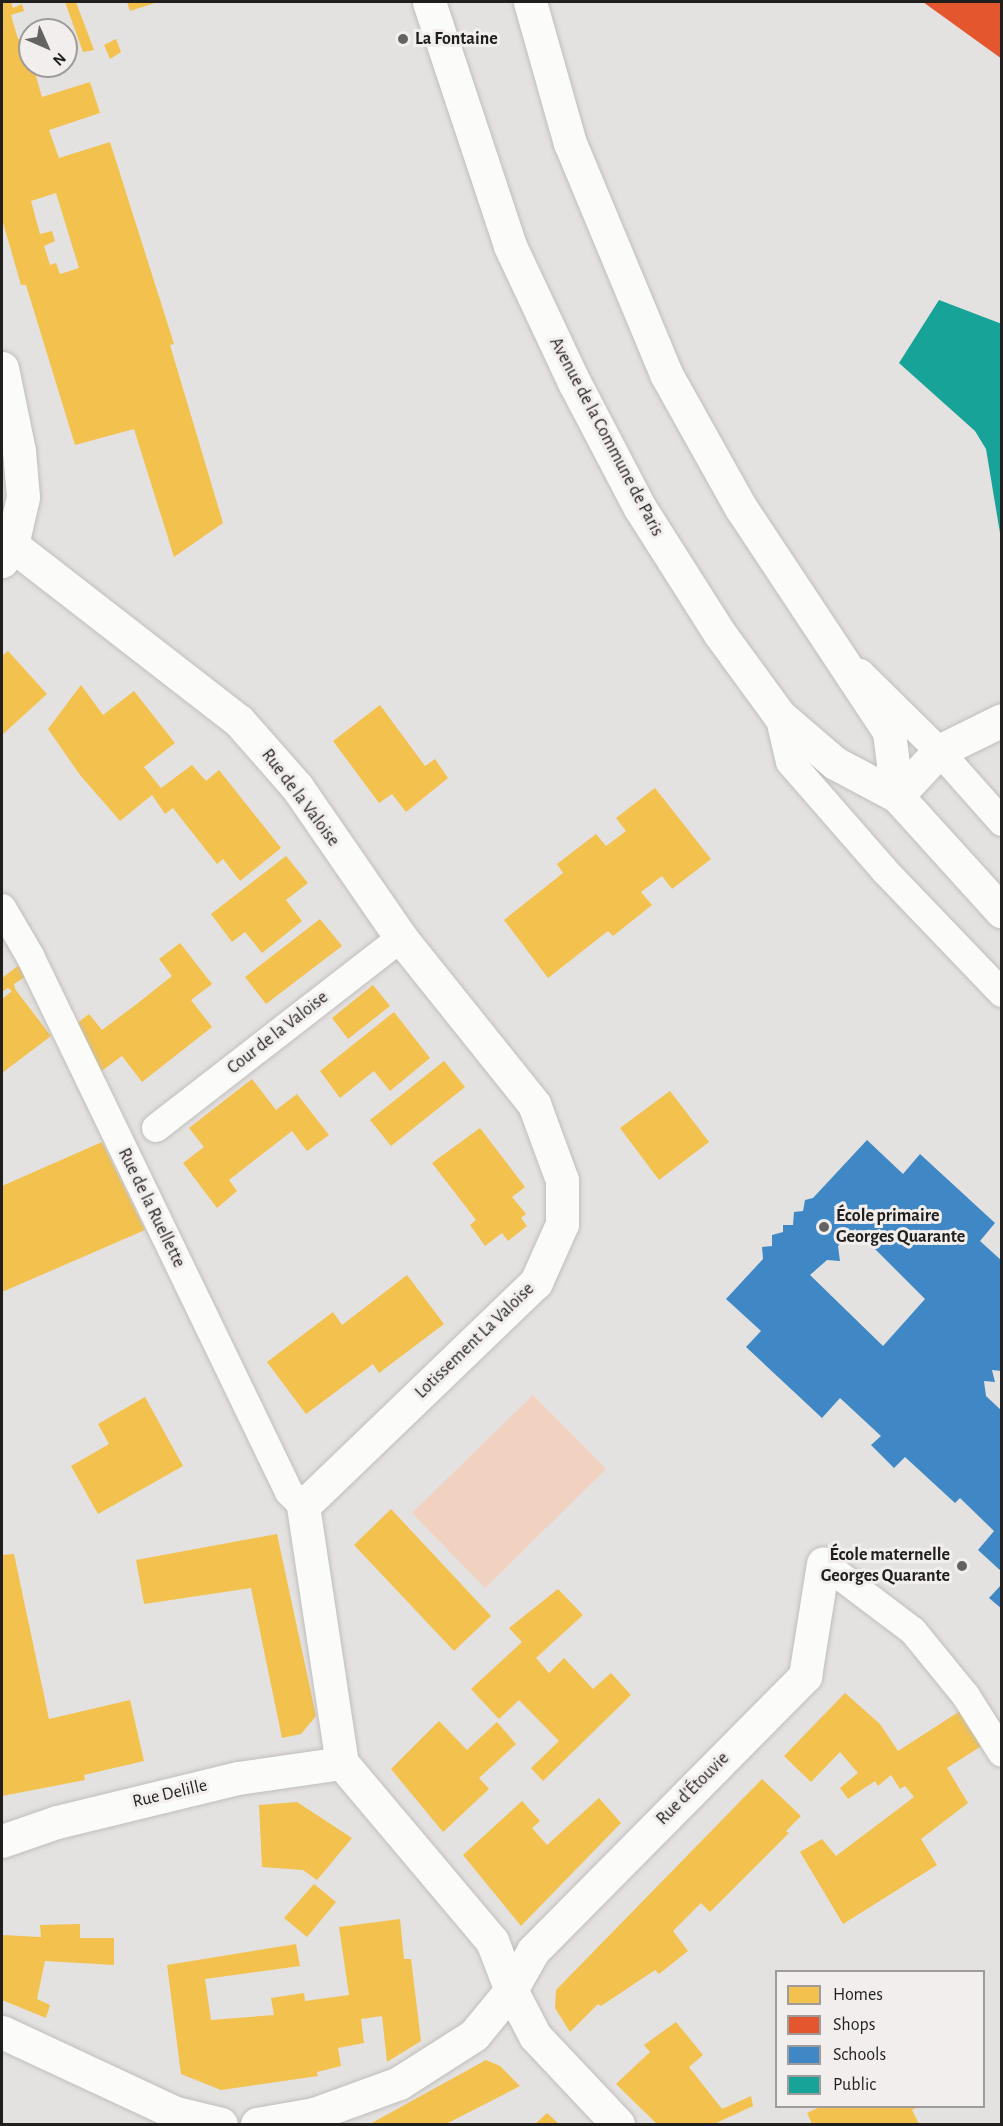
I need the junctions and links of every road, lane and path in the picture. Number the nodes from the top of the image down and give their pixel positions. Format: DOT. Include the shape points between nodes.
graph roads {
  1 [pos="429,2"];
  2 [pos="530,2"];
  3 [pos="2,368"];
  4 [pos="7,553"];
  5 [pos="839,652"];
  6 [pos="779,715"];
  7 [pos="1002,720"];
  8 [pos="939,751"];
  9 [pos="897,796"];
  10 [pos="1002,822"];
  11 [pos="2,908"];
  12 [pos="1002,912"];
  13 [pos="401,938"];
  14 [pos="1002,993"];
  15 [pos="534,1104"];
  16 [pos="156,1128"];
  17 [pos="303,1506"];
  18 [pos="823,1563"];
  19 [pos="1002,1753"];
  20 [pos="342,1763"];
  21 [pos="2,1841"];
  22 [pos="511,1990"];
  23 [pos="2,2032"];
  24 [pos="221,2124"];
  25 [pos="257,2124"];
  26 [pos="618,2124"];
  1 -- 6 [label="street, Avenue de la Commune de Paris" via="510,246 574,382 640,508 720,634"];
  2 -- 5 [label="street" via="570,143 666,374 741,508"];
  3 -- 4 [label="street" via="19,451 23,497"];
  4 -- 13 [label="street, Rue de la Valoise" via="239,721 297,787"];
  5 -- 8 [label="lane"];
  5 -- 9 [label="street" via="889,732"];
  6 -- 9 [label="street, Avenue de la Commune de Paris" via="835,763"];
  6 -- 14 [label="lane" via="790,762 885,871"];
  7 -- 8 [label="street"];
  8 -- 9 [label="street"];
  8 -- 10 [label="lane"];
  9 -- 12 [label="street, Avenue de la Commune de Paris"];
  11 -- 17 [label="lane, Rue de la Ruellette" via="30,956 289,1492"];
  13 -- 15 [label="street, Rue de la Valoise"];
  13 -- 16 [label="lane, Cour de la Valoise"];
  15 -- 17 [label="street, Lotissement La Valoise" via="562,1180 562,1224 536,1282"];
  17 -- 20 [label="street"];
  18 -- 19 [label="lane" via="914,1631 966,1696"];
  18 -- 22 [label="street, Rue d'Étouvie" via="805,1676 533,1951"];
  20 -- 21 [label="street, Rue Delille" via="238,1778 57,1821"];
  20 -- 22 [label="street" via="492,1941"];
  22 -- 25 [label="street, Rue d'Étouvie" via="474,2035 399,2083 314,2114"];
  22 -- 26 [label="street" via="535,2036"];
  23 -- 24 [label="street" via="176,2113"];
}
